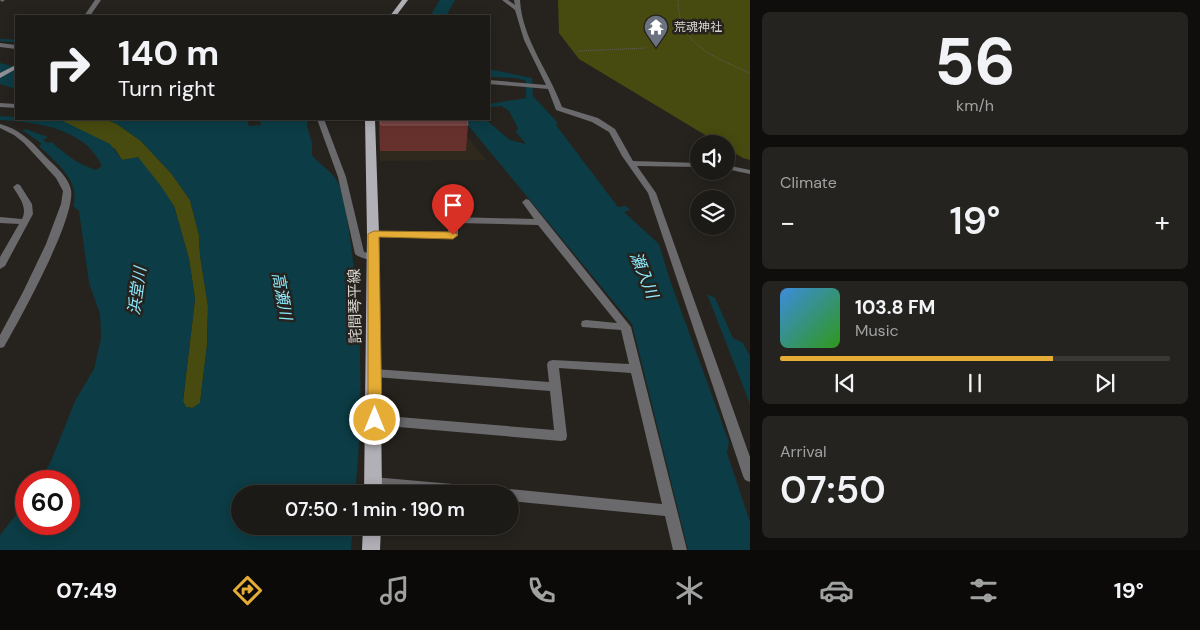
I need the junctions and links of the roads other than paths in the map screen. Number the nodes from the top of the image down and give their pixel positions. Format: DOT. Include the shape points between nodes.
graph roads {
  1 [pos="98,0"];
  2 [pos="405,0"];
  3 [pos="505,0"];
  4 [pos="517,5"];
  5 [pos="88,15"];
  6 [pos="394,15"];
  7 [pos="0,45"];
  8 [pos="15,47"];
  9 [pos="15,68"];
  10 [pos="0,76"];
  11 [pos="490,82"];
  12 [pos="551,87"];
  13 [pos="0,105"];
  14 [pos="15,106"];
  15 [pos="320,120"];
  16 [pos="370,120"];
  17 [pos="0,126"];
  18 [pos="632,163"];
  19 [pos="690,164"];
  20 [pos="735,168"];
  21 [pos="750,172"];
  22 [pos="17,187"];
  23 [pos="526,202"];
  24 [pos="0,220"];
  25 [pos="25,222"];
  26 [pos="541,222"];
  27 [pos="374,234"];
  28 [pos="374,257"];
  29 [pos="0,266"];
  30 [pos="586,324"];
  31 [pos="626,327"];
  32 [pos="0,344"];
  33 [pos="635,369"];
  34 [pos="375,373"];
  35 [pos="556,388"];
  36 [pos="375,420"];
  37 [pos="750,476"];
  38 [pos="373,485"];
  39 [pos="519,496"];
  40 [pos="671,511"];
  41 [pos="372,535"];
  42 [pos="372,550"];
  43 [pos="680,550"];
  1 -- 5 [label="street"];
  2 -- 6 [label="main road"];
  3 -- 4 [label="street"];
  4 -- 12 [label="street" via="523,31"];
  7 -- 8 [label="street"];
  9 -- 10 [label="main road"];
  11 -- 12 [label="street"];
  12 -- 18 [label="street" via="558,108 595,120 612,130"];
  13 -- 14 [label="street"];
  15 -- 28 [label="street" via="342,177 360,254"];
  16 -- 27 [label="main road, 詫間琴平線"];
  17 -- 32 [label="street" via="19,135 62,180 67,190 65,208 50,246"];
  18 -- 19 [label="street"];
  18 -- 37 [label="street" via="652,193"];
  20 -- 21 [label="street"];
  22 -- 25 [label="street" via="28,204 29,214"];
  23 -- 26 [label="street"];
  24 -- 25 [label="street"];
  25 -- 29 [label="street"];
  26 -- 27 [label="street" via="453,220 453,235"];
  26 -- 31 [label="street"];
  27 -- 28 [label="main road, 詫間琴平線"];
  28 -- 34 [label="main road, 詫間琴平線"];
  30 -- 31 [label="street"];
  31 -- 33 [label="street"];
  33 -- 35 [label="street" via="553,364"];
  33 -- 40 [label="street"];
  34 -- 35 [label="street"];
  34 -- 36 [label="main road, 詫間琴平線"];
  35 -- 36 [label="street" via="561,436"];
  36 -- 38 [label="main road, 詫間琴平線"];
  39 -- 40 [label="street"];
  40 -- 43 [label="street"];
  41 -- 42 [label="main road"];
}
